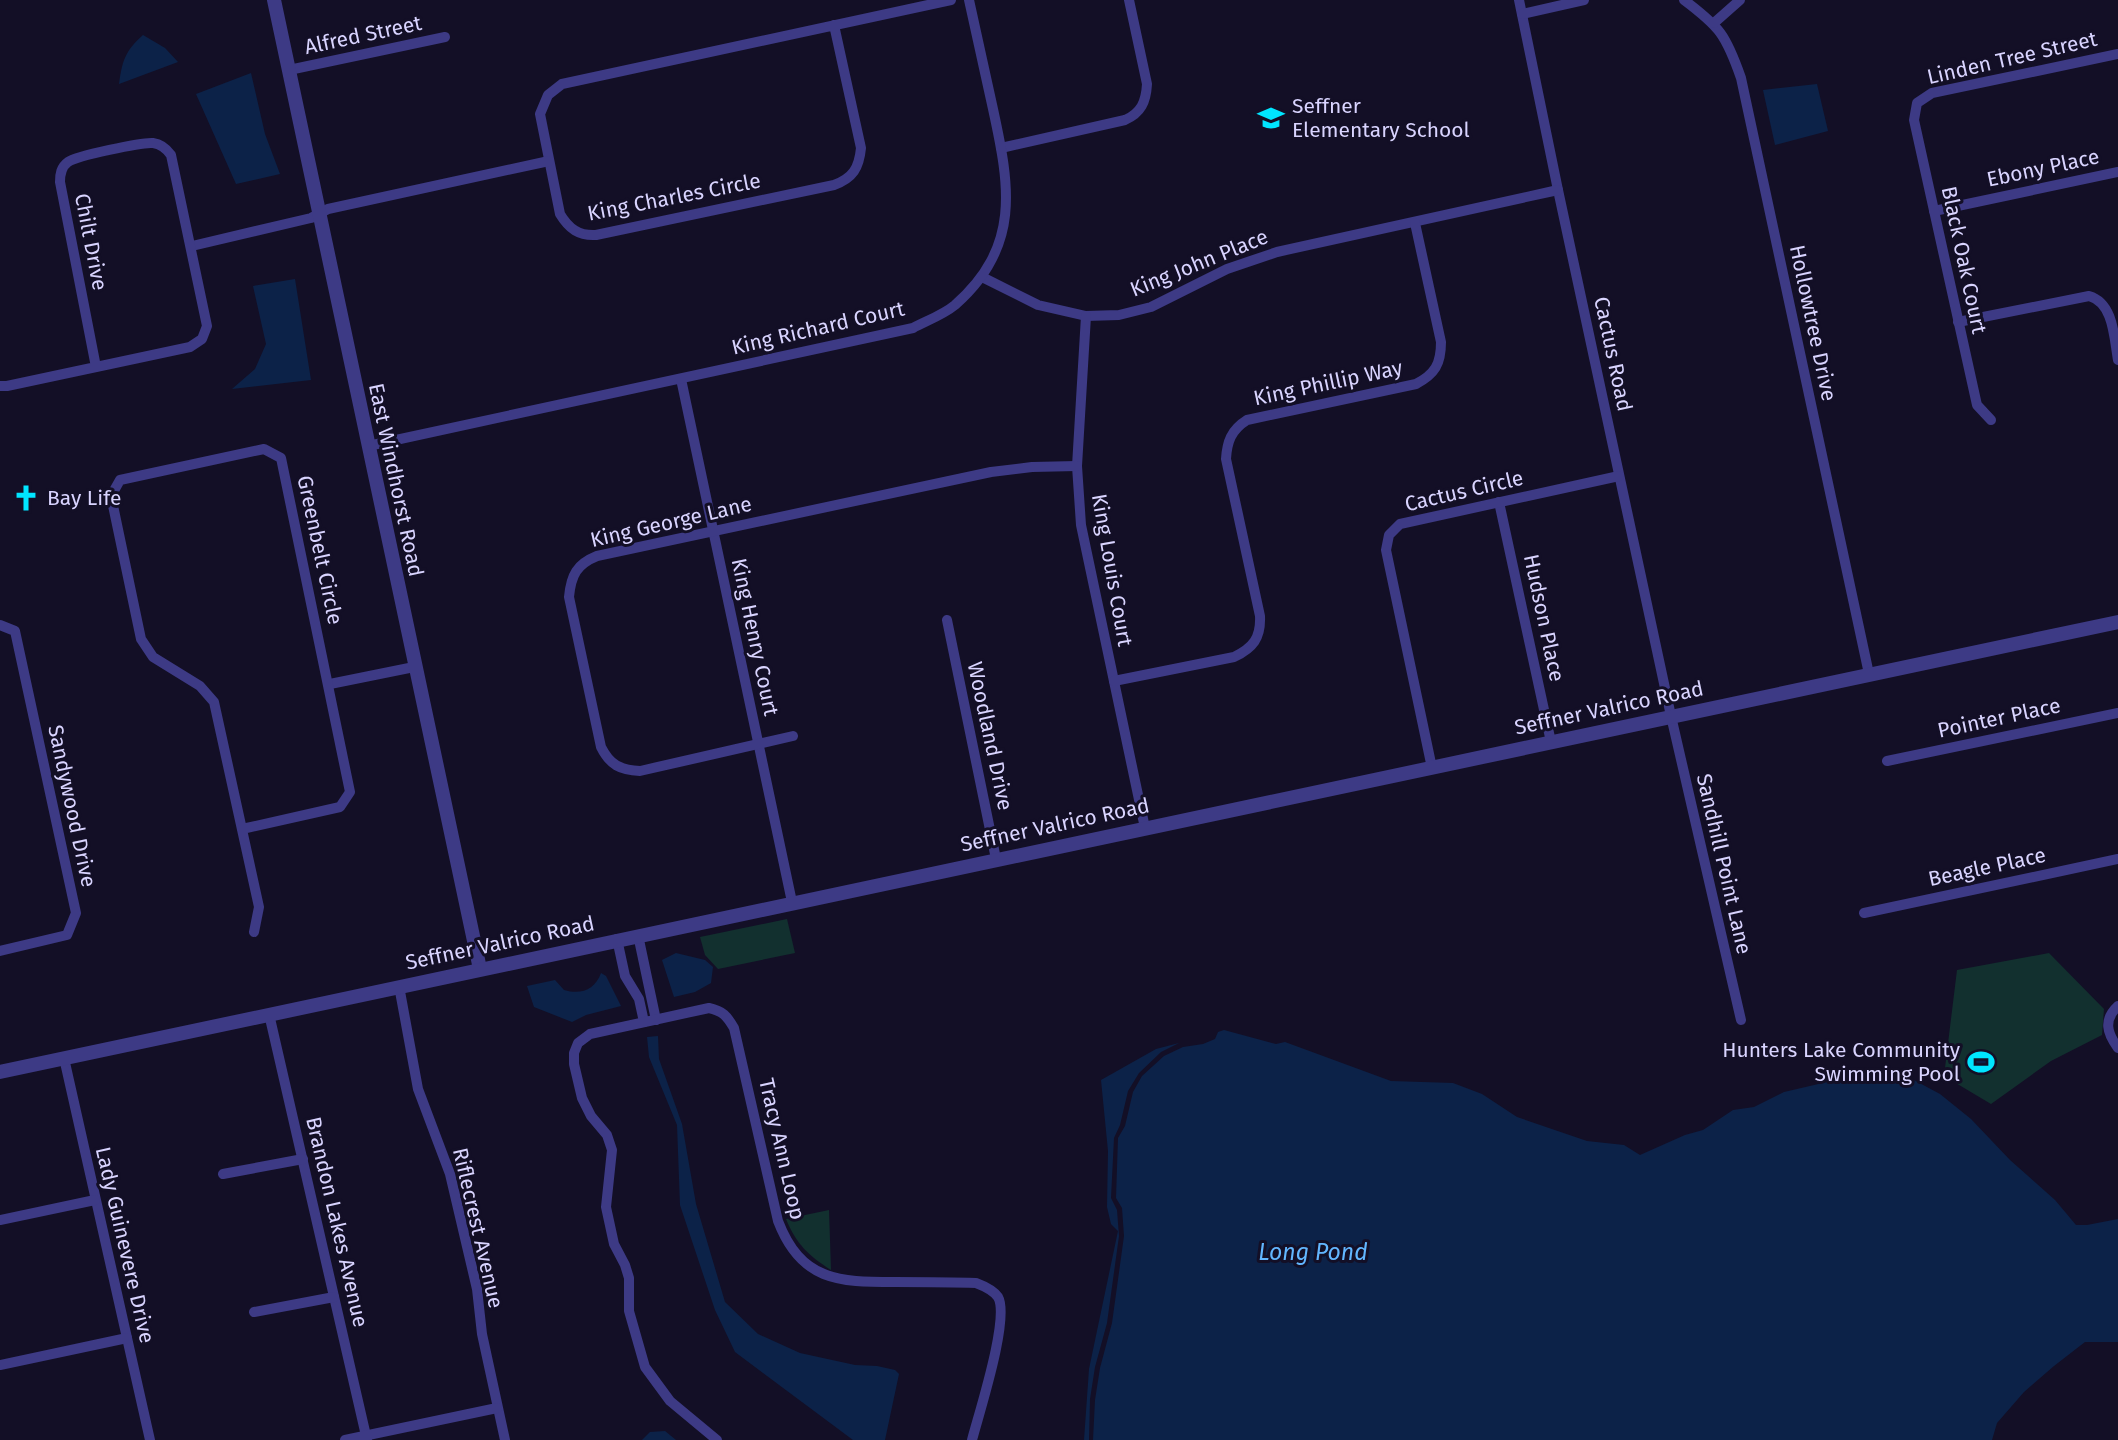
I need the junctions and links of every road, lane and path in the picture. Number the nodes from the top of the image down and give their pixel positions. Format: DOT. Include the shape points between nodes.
graph roads {
  1 [pos="274,0"];
  2 [pos="951,0"];
  3 [pos="969,0"];
  4 [pos="1129,0"];
  5 [pos="1520,0"];
  6 [pos="1584,0"];
  7 [pos="1684,0"];
  8 [pos="1740,0"];
  9 [pos="1522,14"];
  10 [pos="1714,23"];
  11 [pos="834,25"];
  12 [pos="445,37"];
  13 [pos="2118,54"];
  14 [pos="289,71"];
  15 [pos="1917,103"];
  16 [pos="1001,148"];
  17 [pos="548,161"];
  18 [pos="2118,172"];
  19 [pos="1558,190"];
  20 [pos="1934,211"];
  21 [pos="320,215"];
  22 [pos="1415,223"];
  23 [pos="191,246"];
  24 [pos="982,277"];
  25 [pos="1086,316"];
  26 [pos="1958,322"];
  27 [pos="2118,360"];
  28 [pos="96,366"];
  29 [pos="681,379"];
  30 [pos="0,386"];
  31 [pos="1991,420"];
  32 [pos="368,446"];
  33 [pos="1077,466"];
  34 [pos="1619,476"];
  35 [pos="1499,502"];
  36 [pos="713,530"];
  37 [pos="947,620"];
  38 [pos="2118,622"];
  39 [pos="0,625"];
  40 [pos="414,667"];
  41 [pos="1869,674"];
  42 [pos="1114,681"];
  43 [pos="330,684"];
  44 [pos="2118,713"];
  45 [pos="1671,716"];
  46 [pos="793,736"];
  47 [pos="1551,742"];
  48 [pos="758,744"];
  49 [pos="1887,761"];
  50 [pos="1432,768"];
  51 [pos="1145,828"];
  52 [pos="242,829"];
  53 [pos="996,859"];
  54 [pos="2118,859"];
  55 [pos="792,902"];
  56 [pos="1864,913"];
  57 [pos="254,932"];
  58 [pos="638,935"];
  59 [pos="617,939"];
  60 [pos="0,951"];
  61 [pos="480,969"];
  62 [pos="646,975"];
  63 [pos="627,979"];
  64 [pos="399,986"];
  65 [pos="2118,1006"];
  66 [pos="269,1014"];
  67 [pos="1741,1020"];
  68 [pos="650,1021"];
  69 [pos="2118,1048"];
  70 [pos="64,1058"];
  71 [pos="0,1072"];
  72 [pos="303,1159"];
  73 [pos="223,1174"];
  74 [pos="95,1200"];
  75 [pos="0,1220"];
  76 [pos="334,1297"];
  77 [pos="254,1312"];
  78 [pos="127,1338"];
  79 [pos="0,1364"];
  80 [pos="497,1408"];
  81 [pos="367,1438"];
  82 [pos="150,1440"];
  83 [pos="345,1440"];
  84 [pos="505,1440"];
  85 [pos="717,1440"];
  86 [pos="972,1440"];
  1 -- 14 [label="street, East Windhorst Road"];
  2 -- 11 [label="street, King Charles Circle"];
  3 -- 16 [label="street, King Richard Court"];
  4 -- 16 [label="street" via="1147,84 1146,97 1135,115"];
  5 -- 9 [label="street, Cactus Road"];
  6 -- 9 [label="street"];
  7 -- 10 [label="street, Hollowtree Drive"];
  8 -- 10 [label="street"];
  9 -- 19 [label="street, Cactus Road"];
  10 -- 41 [label="street, Hollowtree Drive" via="1741,78"];
  11 -- 17 [label="street, King Charles Circle" via="562,85 548,95 540,114"];
  11 -- 17 [label="street, King Charles Circle" via="861,148 860,162 846,181 585,235 573,230 560,214"];
  12 -- 14 [label="street, Alfred Street"];
  13 -- 15 [label="street, Linden Tree Street" via="1932,93"];
  14 -- 21 [label="street, East Windhorst Road"];
  15 -- 20 [label="street, Black Oak Court" via="1914,120"];
  16 -- 24 [label="street, King Richard Court" via="1006,216 998,248"];
  17 -- 21 [label="street" via="328,209"];
  18 -- 20 [label="street, Ebony Place"];
  19 -- 22 [label="street, King John Place"];
  19 -- 34 [label="street, Cactus Road"];
  20 -- 26 [label="street, Black Oak Court"];
  21 -- 23 [label="street"];
  21 -- 32 [label="street, East Windhorst Road"];
  22 -- 25 [label="street, King John Place" via="1277,252 1227,269 1151,307 1119,315"];
  22 -- 42 [label="street, King Phillip Way" via="1441,342 1436,370 1416,384 1247,420 1238,426 1227,445 1226,459 1260,616 1256,641 1234,657"];
  23 -- 28 [label="street, Chilt Drive" via="207,326 202,339 190,347"];
  23 -- 28 [label="street, Chilt Drive" via="167,148 148,144 77,158 64,166 60,181"];
  24 -- 25 [label="street, King John Place" via="1038,305"];
  24 -- 29 [label="street, King Richard Court" via="953,307 913,328"];
  25 -- 33 [label="street, King Louis Court"];
  26 -- 27 [label="street" via="2098,298 2108,313"];
  26 -- 31 [label="street, Black Oak Court" via="1977,405"];
  28 -- 30 [label="street, Chilt Drive"];
  29 -- 32 [label="street, King Richard Court"];
  29 -- 36 [label="street, King Henry Court"];
  32 -- 40 [label="street, East Windhorst Road"];
  33 -- 36 [label="street, King George Lane" via="991,472"];
  33 -- 42 [label="street, King Louis Court" via="1081,525"];
  34 -- 35 [label="street, Cactus Circle"];
  34 -- 45 [label="street, Cactus Road"];
  35 -- 47 [label="street, Hudson Place"];
  35 -- 50 [label="street, Cactus Circle" via="1400,524 1387,542"];
  36 -- 48 [label="street, King Henry Court"];
  36 -- 48 [label="street, King George Lane" via="585,561 570,580 569,597 601,747 614,765 640,771"];
  37 -- 53 [label="street, Woodland Drive"];
  38 -- 41 [label="street, Seffner Valrico Road"];
  39 -- 60 [label="street, Sandywood Drive" via="15,631 76,913 67,935"];
  40 -- 43 [label="street"];
  40 -- 61 [label="street, East Windhorst Road"];
  41 -- 45 [label="street, Seffner Valrico Road"];
  42 -- 51 [label="street, King Louis Court"];
  43 -- 52 [label="street, Greenbelt Circle" via="350,792 340,807"];
  43 -- 52 [label="street, Greenbelt Circle" via="281,458 264,449 120,480 111,496 141,639 153,657 200,686 214,702"];
  44 -- 49 [label="street, Pointer Place"];
  45 -- 47 [label="street, Seffner Valrico Road"];
  45 -- 67 [label="street, Sandhill Point Lane"];
  46 -- 48 [label="street, King George Lane"];
  47 -- 50 [label="street, Seffner Valrico Road"];
  48 -- 55 [label="street, King Henry Court"];
  50 -- 51 [label="street, Seffner Valrico Road"];
  51 -- 53 [label="street, Seffner Valrico Road"];
  52 -- 57 [label="street, Greenbelt Circle" via="259,907"];
  53 -- 55 [label="street, Seffner Valrico Road"];
  54 -- 56 [label="street, Beagle Place"];
  55 -- 58 [label="street, Seffner Valrico Road"];
  58 -- 59 [label="street, Seffner Valrico Road"];
  58 -- 62 [label="street"];
  59 -- 61 [label="street, Seffner Valrico Road"];
  59 -- 63 [label="street"];
  61 -- 64 [label="street, Seffner Valrico Road"];
  62 -- 63 [label="street"];
  62 -- 68 [label="street"];
  63 -- 68 [label="street"];
  64 -- 66 [label="street, Seffner Valrico Road"];
  64 -- 80 [label="street, Riflecrest Avenue" via="418,1089 450,1174 477,1289"];
  65 -- 69 [label="street" via="2107,1025"];
  66 -- 70 [label="street, Seffner Valrico Road"];
  66 -- 72 [label="street, Brandon Lakes Avenue"];
  68 -- 85 [label="street, Tracy Ann Loop" via="590,1034 578,1043 574,1064 582,1098 612,1150 606,1207 614,1244 629,1278 629,1311 645,1367 670,1401"];
  68 -- 86 [label="street, Tracy Ann Loop" via="709,1009 727,1016 734,1028 778,1221 798,1258 829,1278 976,1283 998,1297 1002,1321"];
  70 -- 71 [label="street, Seffner Valrico Road"];
  70 -- 74 [label="street, Lady Guinevere Drive"];
  72 -- 73 [label="street"];
  72 -- 76 [label="street, Brandon Lakes Avenue"];
  74 -- 75 [label="street"];
  74 -- 78 [label="street, Lady Guinevere Drive"];
  76 -- 77 [label="street"];
  76 -- 81 [label="street, Brandon Lakes Avenue"];
  78 -- 79 [label="street"];
  78 -- 82 [label="street, Lady Guinevere Drive"];
  80 -- 81 [label="street"];
  80 -- 84 [label="street, Riflecrest Avenue"];
  81 -- 83 [label="street"];
}
